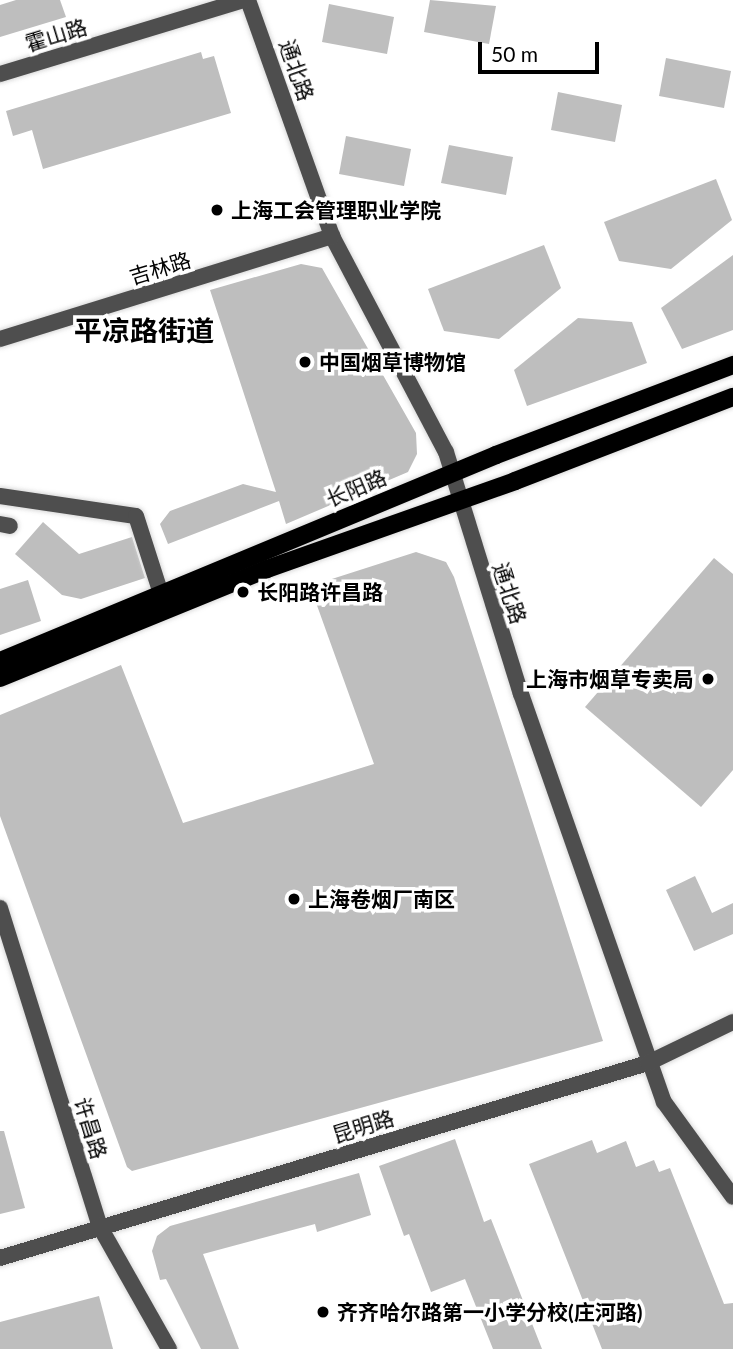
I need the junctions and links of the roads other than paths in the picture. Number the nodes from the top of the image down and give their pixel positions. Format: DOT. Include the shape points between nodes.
graph roads {
  1 [pos="246,0"];
  2 [pos="0,74"];
  3 [pos="332,236"];
  4 [pos="0,340"];
  5 [pos="733,365"];
  6 [pos="733,397"];
  7 [pos="451,474"];
  8 [pos="0,496"];
  9 [pos="457,499"];
  10 [pos="161,594"];
  11 [pos="0,661"];
  12 [pos="0,678"];
  13 [pos="0,908"];
  14 [pos="733,1022"];
  15 [pos="648,1063"];
  16 [pos="733,1197"];
  17 [pos="100,1227"];
  18 [pos="0,1258"];
  19 [pos="169,1349"];
  1 -- 2 [label="street, 霍山路"];
  1 -- 3 [label="street, 通北路"];
  3 -- 4 [label="street, 吉林路"];
  3 -- 7 [label="street, 通北路" via="446,452"];
  5 -- 7 [label="main road, 长阳路"];
  6 -- 9 [label="main road, 长阳路"];
  7 -- 9 [label="street, 通北路"];
  7 -- 10 [label="main road, 长阳路"];
  8 -- 10 [label="street" via="136,516"];
  9 -- 12 [label="main road, 长阳路" via="267,569"];
  9 -- 15 [label="street, 通北路"];
  10 -- 11 [label="main road, 长阳路"];
  13 -- 17 [label="street, 许昌路"];
  14 -- 15 [label="street, 昆明路"];
  15 -- 16 [label="street, 通北路" via="664,1102"];
  15 -- 17 [label="street, 昆明路"];
  17 -- 18 [label="street, 昆明路"];
  17 -- 19 [label="street, 许昌路"];
}
